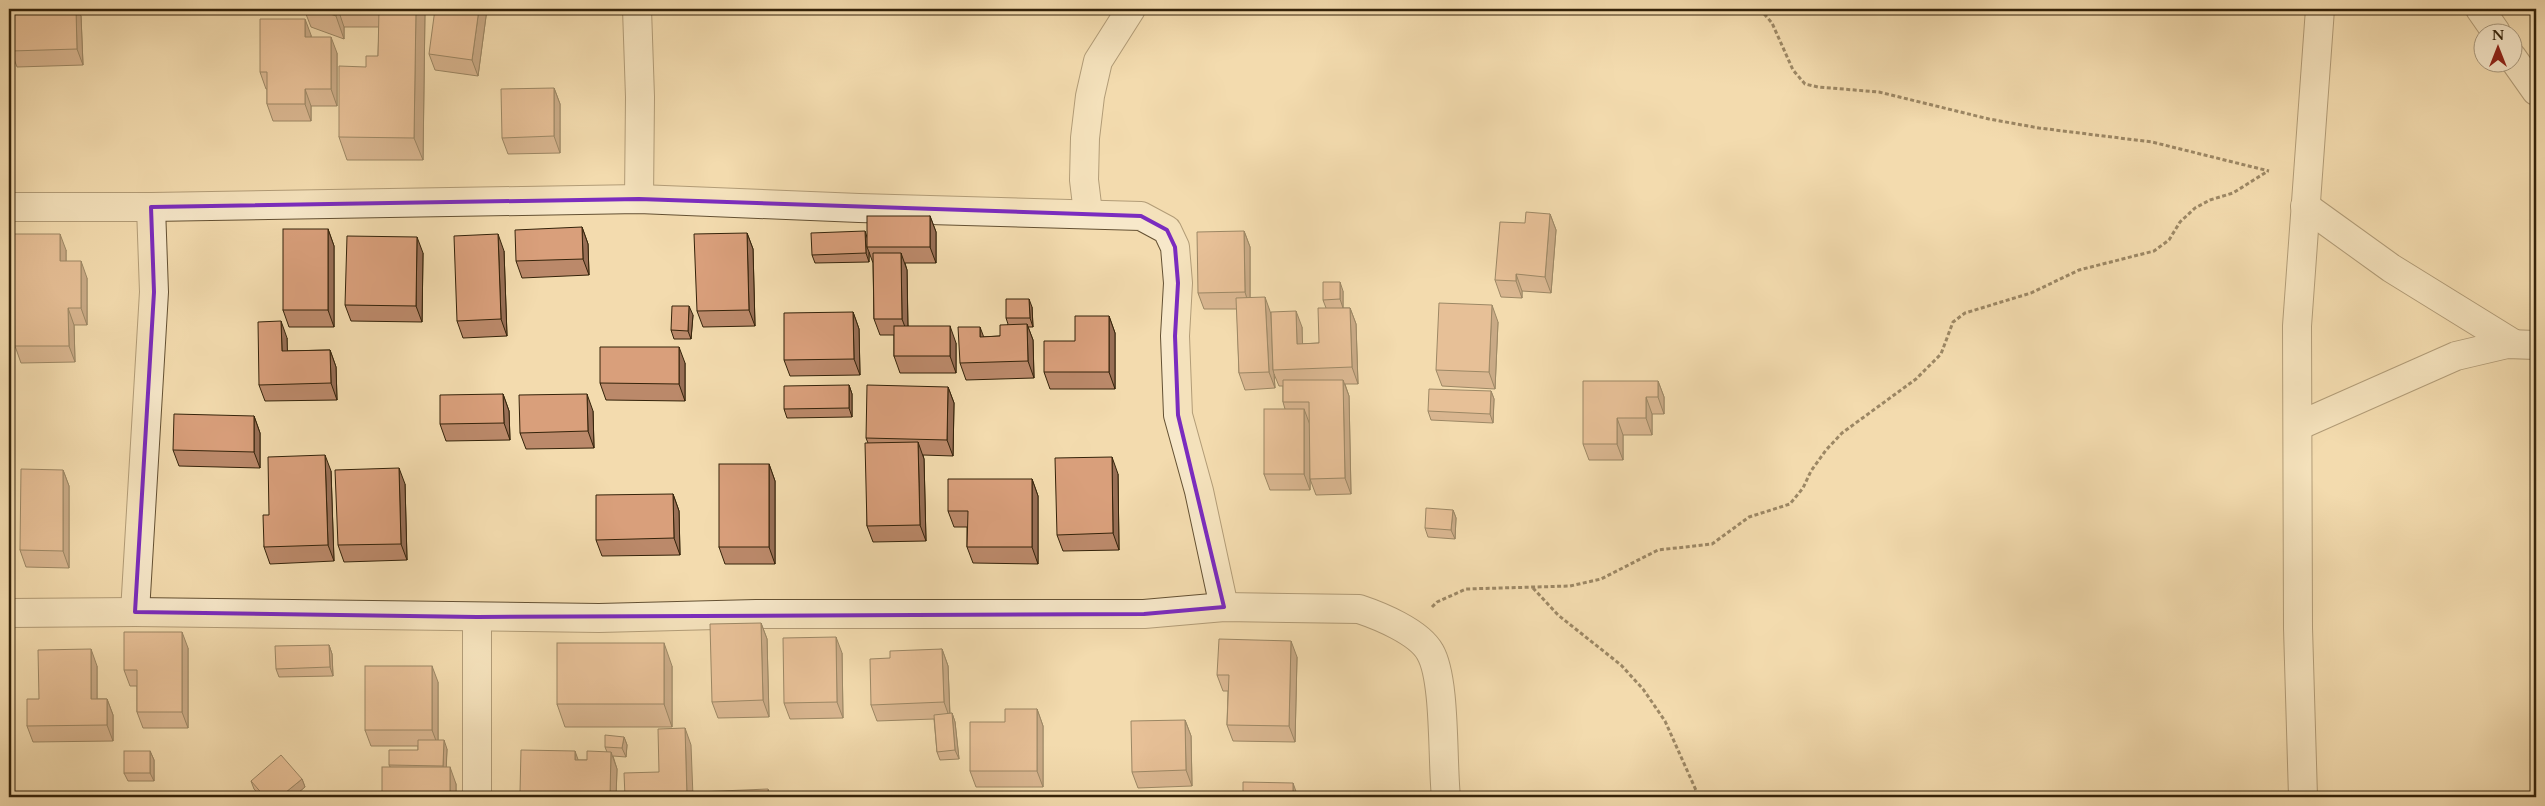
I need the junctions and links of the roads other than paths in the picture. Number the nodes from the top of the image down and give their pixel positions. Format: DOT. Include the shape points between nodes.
graph roads {
  1 [pos="637,9"];
  2 [pos="1132,9"];
  3 [pos="2320,9"];
  4 [pos="2480,9"];
  5 [pos="2489,22"];
  6 [pos="2522,71"];
  7 [pos="2536,91"];
  8 [pos="2306,193"];
  9 [pos="640,199"];
  10 [pos="9,207"];
  11 [pos="151,207"];
  12 [pos="1088,213"];
  13 [pos="2525,345"];
  14 [pos="2298,426"];
  15 [pos="1224,607"];
  16 [pos="135,612"];
  17 [pos="9,613"];
  18 [pos="477,617"];
  19 [pos="477,797"];
  20 [pos="1446,797"];
  21 [pos="2303,797"];
  1 -- 9 [label="street"];
  2 -- 12 [label="street" via="1098,61 1092,87 1085,138 1084,180"];
  3 -- 8 [label="street"];
  4 -- 5 [label="street"];
  6 -- 7 [label="street"];
  8 -- 13 [label="street" via="2391,268 2462,314"];
  8 -- 14 [label="street" via="2297,326"];
  9 -- 11 [label="street"];
  9 -- 12 [label="street"];
  10 -- 11 [label="street"];
  11 -- 16 [label="street" via="154,292"];
  12 -- 15 [label="street" via="1141,216 1167,230 1175,248 1178,415 1199,491"];
  13 -- 14 [label="street" via="2456,356"];
  14 -- 21 [label="street" via="2298,628"];
  15 -- 18 [label="street" via="1144,614"];
  15 -- 20 [label="street" via="1358,609 1409,632 1430,651 1439,680"];
  16 -- 17 [label="street"];
  16 -- 18 [label="street"];
  18 -- 19 [label="street"];
}
